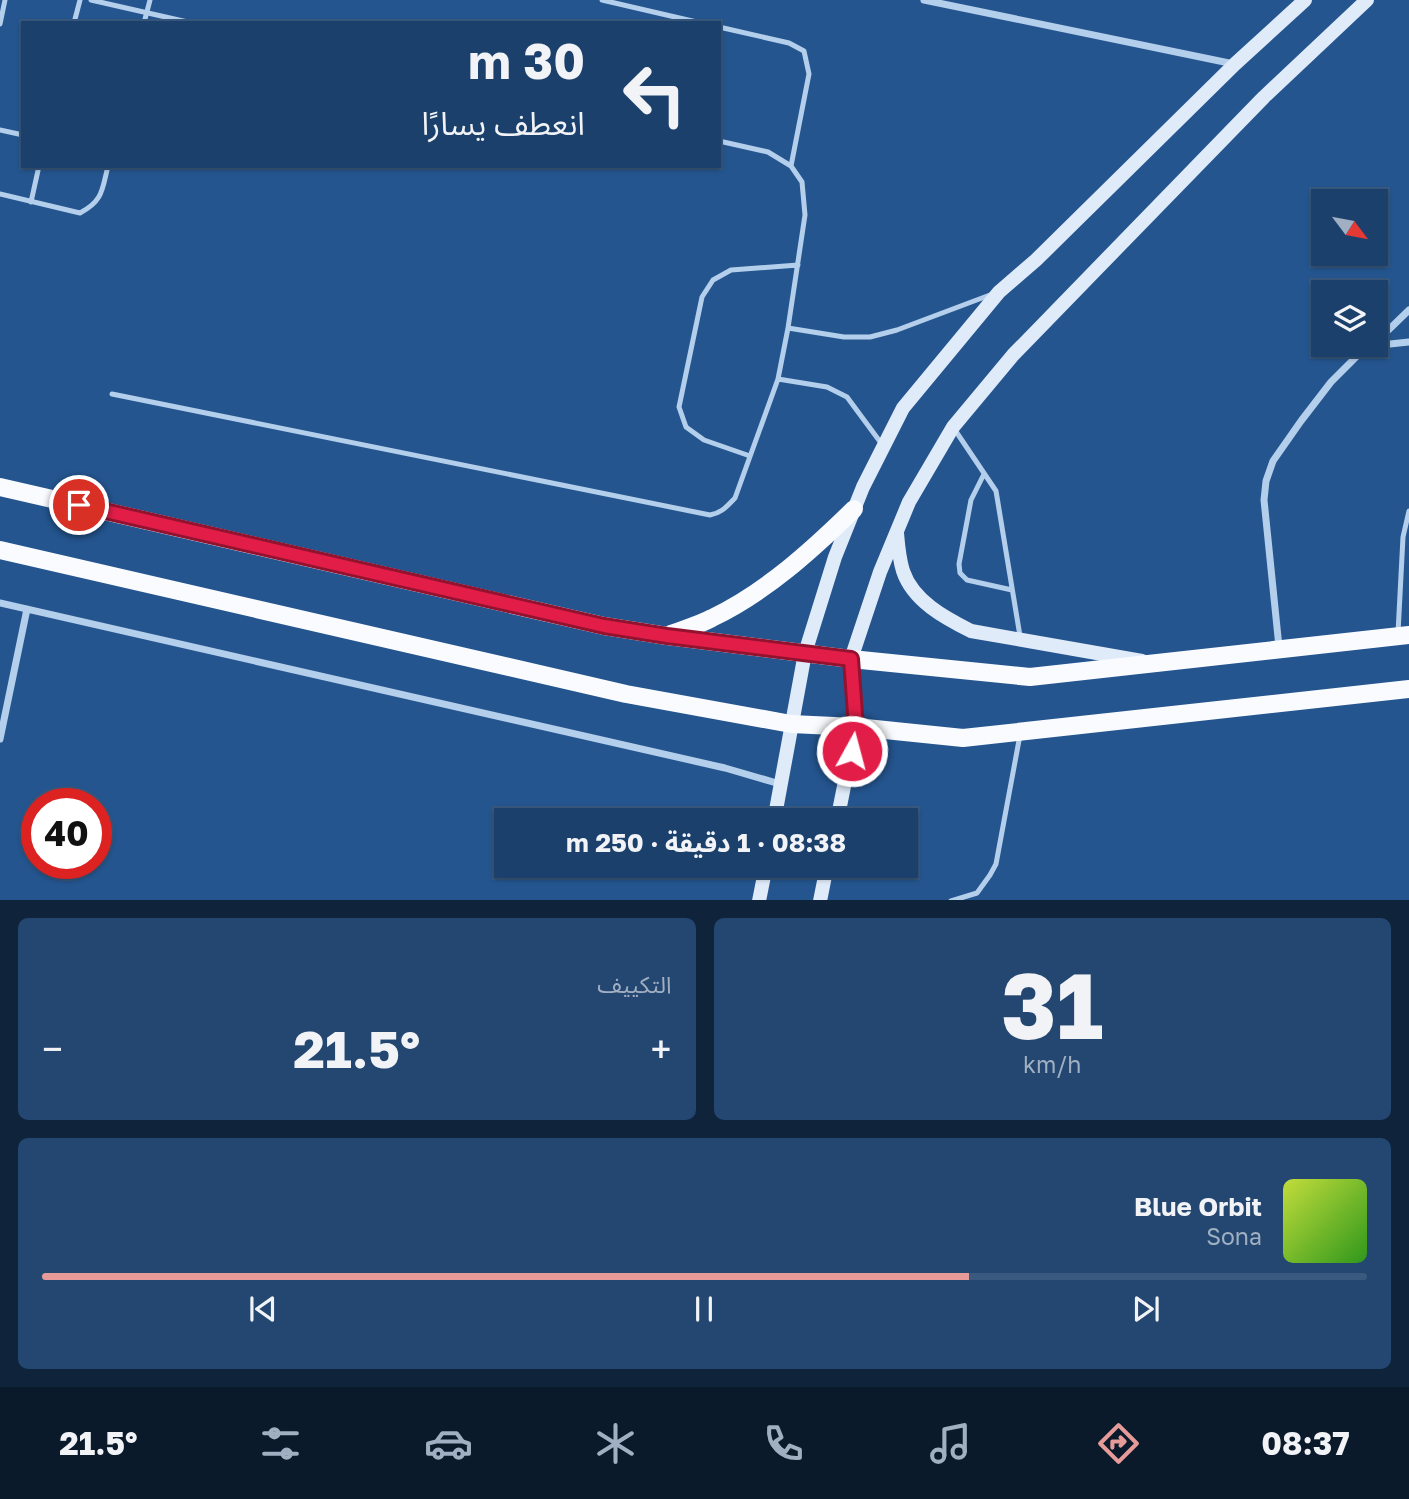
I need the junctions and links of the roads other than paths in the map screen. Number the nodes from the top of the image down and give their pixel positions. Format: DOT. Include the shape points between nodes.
graph roads {
  1 [pos="5,0"];
  2 [pos="80,0"];
  3 [pos="91,0"];
  4 [pos="150,0"];
  5 [pos="603,0"];
  6 [pos="924,0"];
  7 [pos="1305,0"];
  8 [pos="1367,0"];
  9 [pos="147,13"];
  10 [pos="75,21"];
  11 [pos="145,21"];
  12 [pos="183,21"];
  13 [pos="692,21"];
  14 [pos="0,24"];
  15 [pos="721,27"];
  16 [pos="1235,64"];
  17 [pos="0,130"];
  18 [pos="21,135"];
  19 [pos="721,141"];
  20 [pos="791,166"];
  21 [pos="39,168"];
  22 [pos="107,168"];
  23 [pos="0,194"];
  24 [pos="31,202"];
  25 [pos="797,265"];
  26 [pos="999,292"];
  27 [pos="1409,310"];
  28 [pos="788,328"];
  29 [pos="1388,330"];
  30 [pos="1409,342"];
  31 [pos="1388,343"];
  32 [pos="1356,357"];
  33 [pos="778,380"];
  34 [pos="112,394"];
  35 [pos="953,427"];
  36 [pos="883,446"];
  37 [pos="750,456"];
  38 [pos="984,474"];
  39 [pos="0,487"];
  40 [pos="854,509"];
  41 [pos="1409,511"];
  42 [pos="897,532"];
  43 [pos="0,550"];
  44 [pos="1012,590"];
  45 [pos="0,603"];
  46 [pos="27,609"];
  47 [pos="667,636"];
  48 [pos="1404,636"];
  49 [pos="1020,639"];
  50 [pos="1280,650"];
  51 [pos="805,653"];
  52 [pos="851,659"];
  53 [pos="1154,663"];
  54 [pos="1409,689"];
  55 [pos="791,724"];
  56 [pos="856,727"];
  57 [pos="1020,732"];
  58 [pos="0,740"];
  59 [pos="780,784"];
  60 [pos="776,808"];
  61 [pos="840,808"];
  62 [pos="764,878"];
  63 [pos="825,878"];
  64 [pos="760,900"];
  65 [pos="820,900"];
  66 [pos="954,900"];
  1 -- 14 [label="lane"];
  2 -- 10 [label="lane"];
  3 -- 9 [label="lane"];
  4 -- 9 [label="lane"];
  5 -- 13 [label="lane"];
  6 -- 16 [label="street"];
  7 -- 16 [label="street"];
  8 -- 35 [label="street" via="1264,97 1013,355"];
  9 -- 11 [label="lane"];
  9 -- 12 [label="lane"];
  15 -- 20 [label="lane" via="789,43 804,51 809,74"];
  16 -- 26 [label="street"];
  17 -- 18 [label="lane"];
  19 -- 20 [label="lane" via="768,152"];
  20 -- 25 [label="lane" via="802,182 805,215"];
  21 -- 24 [label="lane"];
  22 -- 24 [label="lane" via="100,195 80,213"];
  23 -- 24 [label="lane"];
  25 -- 28 [label="lane"];
  25 -- 37 [label="lane" via="731,270 713,280 702,297 678,407 686,427 704,440"];
  26 -- 28 [label="lane" via="870,337"];
  26 -- 36 [label="street" via="903,408"];
  27 -- 29 [label="street"];
  28 -- 33 [label="lane"];
  30 -- 31 [label="street"];
  32 -- 50 [label="street" via="1323,392 1273,461 1266,481 1264,500"];
  33 -- 36 [label="lane" via="827,387 847,397"];
  33 -- 37 [label="lane"];
  34 -- 37 [label="lane" via="710,516 735,498"];
  35 -- 38 [label="lane"];
  35 -- 42 [label="street" via="909,502"];
  36 -- 40 [label="street"];
  38 -- 44 [label="lane" via="996,491"];
  38 -- 44 [label="lane" via="971,500 960,573 967,580"];
  39 -- 47 [label="main road" via="591,623"];
  40 -- 47 [label="main road" via="805,556 747,599"];
  40 -- 51 [label="street"];
  41 -- 48 [label="lane" via="1403,537"];
  42 -- 49 [label="street" via="904,574 933,610 971,631"];
  42 -- 52 [label="street"];
  43 -- 55 [label="main road" via="626,694"];
  44 -- 49 [label="lane"];
  45 -- 46 [label="street"];
  46 -- 58 [label="street"];
  46 -- 59 [label="street"];
  47 -- 51 [label="main road"];
  48 -- 50 [label="main road"];
  49 -- 53 [label="street"];
  50 -- 53 [label="main road"];
  51 -- 52 [label="main road"];
  51 -- 55 [label="street"];
  52 -- 53 [label="main road" via="1030,677"];
  52 -- 56 [label="street"];
  54 -- 57 [label="main road"];
  55 -- 56 [label="main road"];
  55 -- 59 [label="street"];
  56 -- 57 [label="main road" via="963,738"];
  56 -- 61 [label="street"];
  57 -- 66 [label="lane" via="996,864 977,893"];
  59 -- 60 [label="street"];
  62 -- 64 [label="street"];
  63 -- 65 [label="street"];
}
